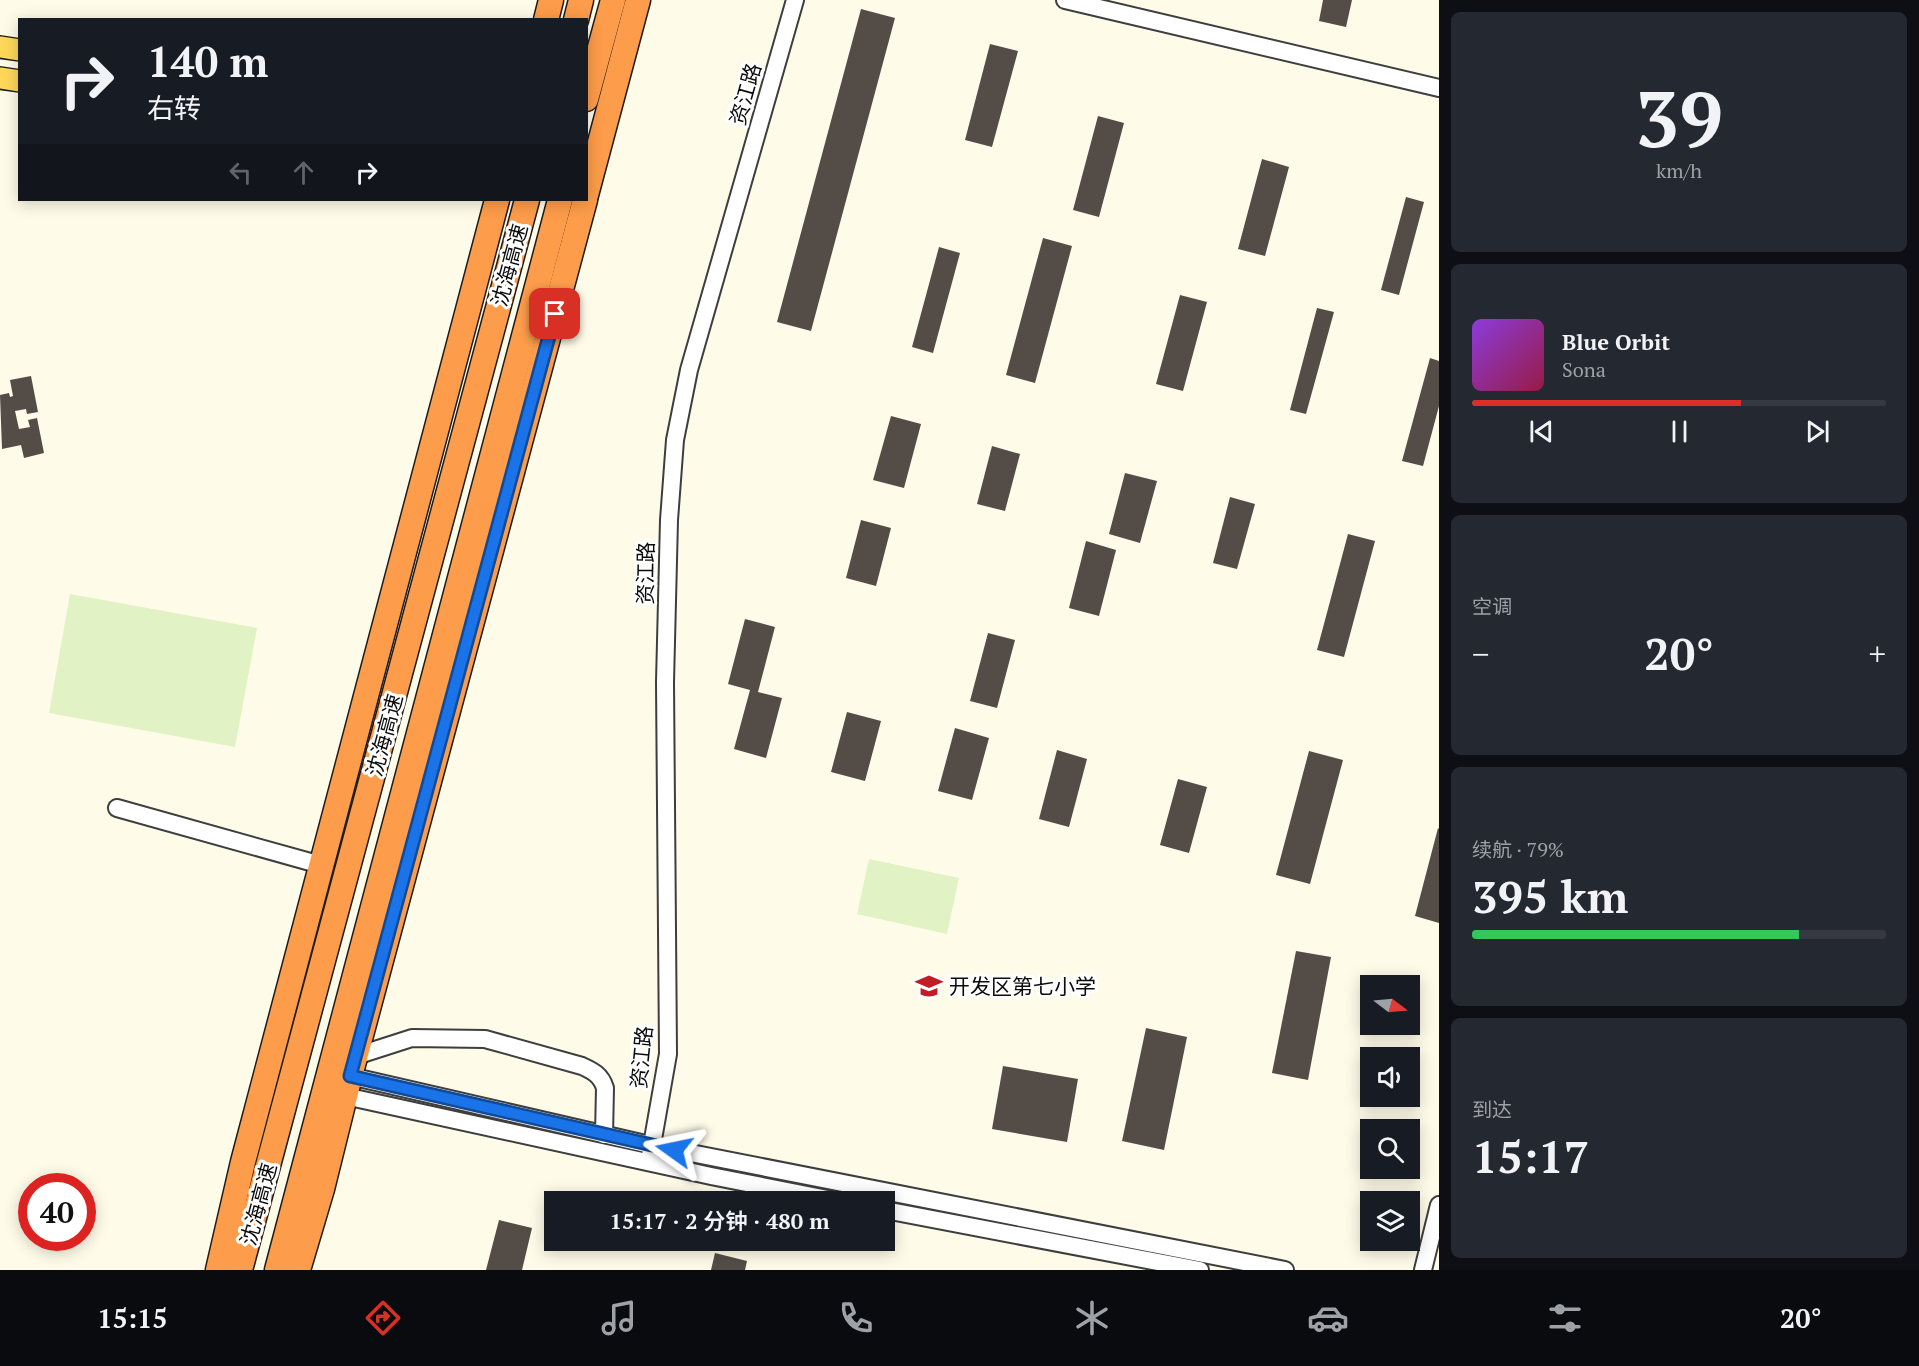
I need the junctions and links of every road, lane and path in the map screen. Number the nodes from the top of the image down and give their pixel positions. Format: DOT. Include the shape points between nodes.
graph roads {
  1 [pos="551,0"];
  2 [pos="581,0"];
  3 [pos="613,0"];
  4 [pos="638,0"];
  5 [pos="795,0"];
  6 [pos="1065,0"];
  7 [pos="546,18"];
  8 [pos="576,18"];
  9 [pos="0,47"];
  10 [pos="18,50"];
  11 [pos="0,78"];
  12 [pos="18,81"];
  13 [pos="1439,88"];
  14 [pos="588,92"];
  15 [pos="588,188"];
  16 [pos="527,201"];
  17 [pos="560,201"];
  18 [pos="585,201"];
  19 [pos="492,205"];
  20 [pos="117,808"];
  21 [pos="321,865"];
  22 [pos="350,1076"];
  23 [pos="604,1134"];
  24 [pos="650,1153"];
  25 [pos="243,1162"];
  26 [pos="322,1189"];
  27 [pos="787,1191"];
  28 [pos="1439,1205"];
  29 [pos="895,1212"];
  30 [pos="202,1270"];
  31 [pos="218,1270"];
  32 [pos="240,1270"];
  33 [pos="277,1270"];
  34 [pos="298,1270"];
  35 [pos="307,1270"];
  36 [pos="1200,1270"];
  37 [pos="1286,1270"];
  38 [pos="1424,1270"];
  1 -- 7 [label="highway"];
  2 -- 8 [label="highway"];
  3 -- 14 [label="highway"];
  4 -- 15 [label="highway"];
  5 -- 24 [label="street, 资江路" via="689,370 675,440 665,682 668,1054"];
  6 -- 13 [label="street"];
  9 -- 10 [label="main road"];
  11 -- 12 [label="main road"];
  16 -- 32 [label="highway, 沈海高速"];
  17 -- 33 [label="highway, 沈海高速"];
  18 -- 22 [label="highway"];
  19 -- 21 [label="highway"];
  20 -- 21 [label="street"];
  21 -- 25 [label="highway"];
  22 -- 23 [label="street"];
  22 -- 23 [label="street" via="412,1038 485,1039 582,1066 597,1074 605,1088"];
  22 -- 24 [label="street"];
  22 -- 26 [label="highway"];
  23 -- 24 [label="street"];
  24 -- 27 [label="street" via="711,1176"];
  24 -- 37 [label="street"];
  25 -- 30 [label="highway"];
  25 -- 31 [label="highway"];
  26 -- 34 [label="highway"];
  26 -- 35 [label="highway"];
  28 -- 38 [label="street"];
  29 -- 36 [label="street"];
}
